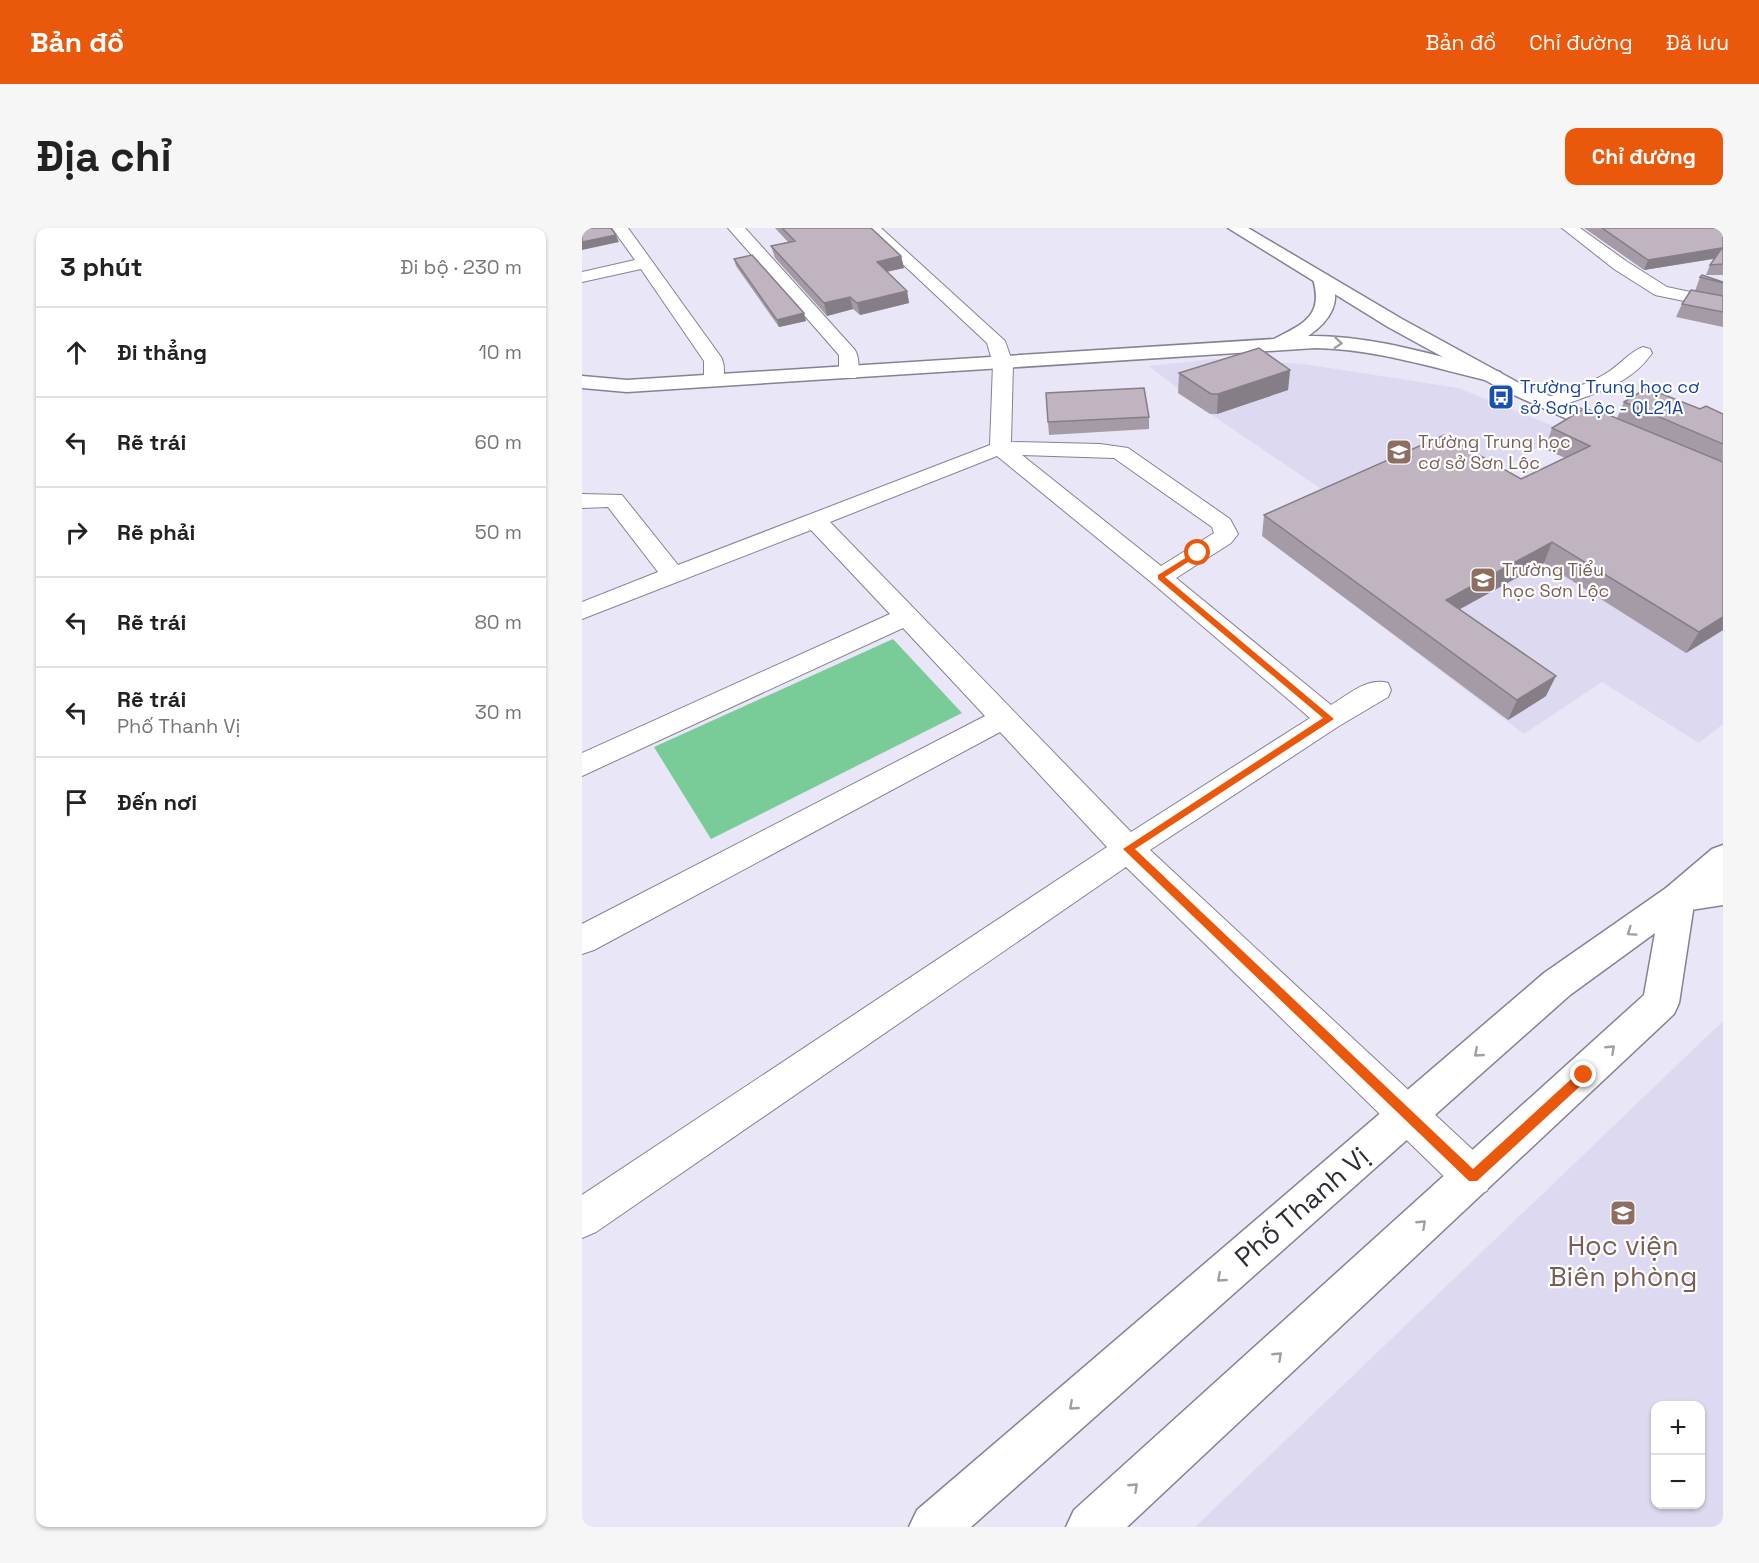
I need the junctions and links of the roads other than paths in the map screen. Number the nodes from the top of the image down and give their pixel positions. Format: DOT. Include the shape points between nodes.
graph roads {
  1 [pos="620,228"];
  2 [pos="736,228"];
  3 [pos="872,228"];
  4 [pos="1236,228"];
  5 [pos="1570,228"];
  6 [pos="646,263"];
  7 [pos="582,277"];
  8 [pos="1322,279"];
  9 [pos="1723,304"];
  10 [pos="1280,344"];
  11 [pos="1643,353"];
  12 [pos="1003,364"];
  13 [pos="849,374"];
  14 [pos="1493,376"];
  15 [pos="714,379"];
  16 [pos="582,382"];
  17 [pos="1551,404"];
  18 [pos="1637,441"];
  19 [pos="1000,448"];
  20 [pos="582,501"];
  21 [pos="814,519"];
  22 [pos="673,575"];
  23 [pos="1160,577"];
  24 [pos="582,611"];
  25 [pos="906,616"];
  26 [pos="1378,690"];
  27 [pos="1004,718"];
  28 [pos="1329,719"];
  29 [pos="582,765"];
  30 [pos="1128,849"];
  31 [pos="1723,858"];
  32 [pos="1723,891"];
  33 [pos="1678,898"];
  34 [pos="582,940"];
  35 [pos="1409,1115"];
  36 [pos="1473,1177"];
  37 [pos="582,1218"];
  38 [pos="934,1527"];
  39 [pos="1091,1527"];
  1 -- 6 [label="street"];
  2 -- 13 [label="street" via="848,354"];
  3 -- 12 [label="street" via="996,341"];
  4 -- 8 [label="main road"];
  5 -- 9 [label="street" via="1661,291"];
  6 -- 7 [label="street"];
  6 -- 15 [label="street" via="714,361"];
  8 -- 10 [label="main road" via="1328,297 1323,313"];
  8 -- 14 [label="main road"];
  10 -- 12 [label="main road"];
  10 -- 14 [label="main road, one-way" via="1352,344"];
  11 -- 17 [label="street" via="1619,376"];
  12 -- 13 [label="main road"];
  12 -- 19 [label="street"];
  13 -- 15 [label="main road"];
  14 -- 17 [label="main road"];
  15 -- 16 [label="main road" via="627,386"];
  17 -- 18 [label="main road"];
  19 -- 21 [label="street"];
  19 -- 23 [label="street"];
  19 -- 23 [label="street" via="1120,453 1226,529 1223,538"];
  20 -- 22 [label="street" via="614,500"];
  21 -- 22 [label="street"];
  21 -- 25 [label="street"];
  22 -- 24 [label="street"];
  23 -- 28 [label="street"];
  25 -- 27 [label="street"];
  25 -- 29 [label="street"];
  26 -- 28 [label="street"];
  27 -- 30 [label="street"];
  27 -- 34 [label="street"];
  28 -- 30 [label="street"];
  30 -- 35 [label="street"];
  30 -- 37 [label="street"];
  31 -- 33 [label="main road, Phố Thanh Vị"];
  32 -- 33 [label="main road"];
  33 -- 35 [label="main road, Phố Thanh Vị, one-way" via="1557,984"];
  36 -- 33 [label="main road, one-way" via="1661,1003"];
  35 -- 36 [label="street"];
  35 -- 38 [label="main road, Phố Thanh Vị, one-way"];
  39 -- 36 [label="main road, one-way"];
}
